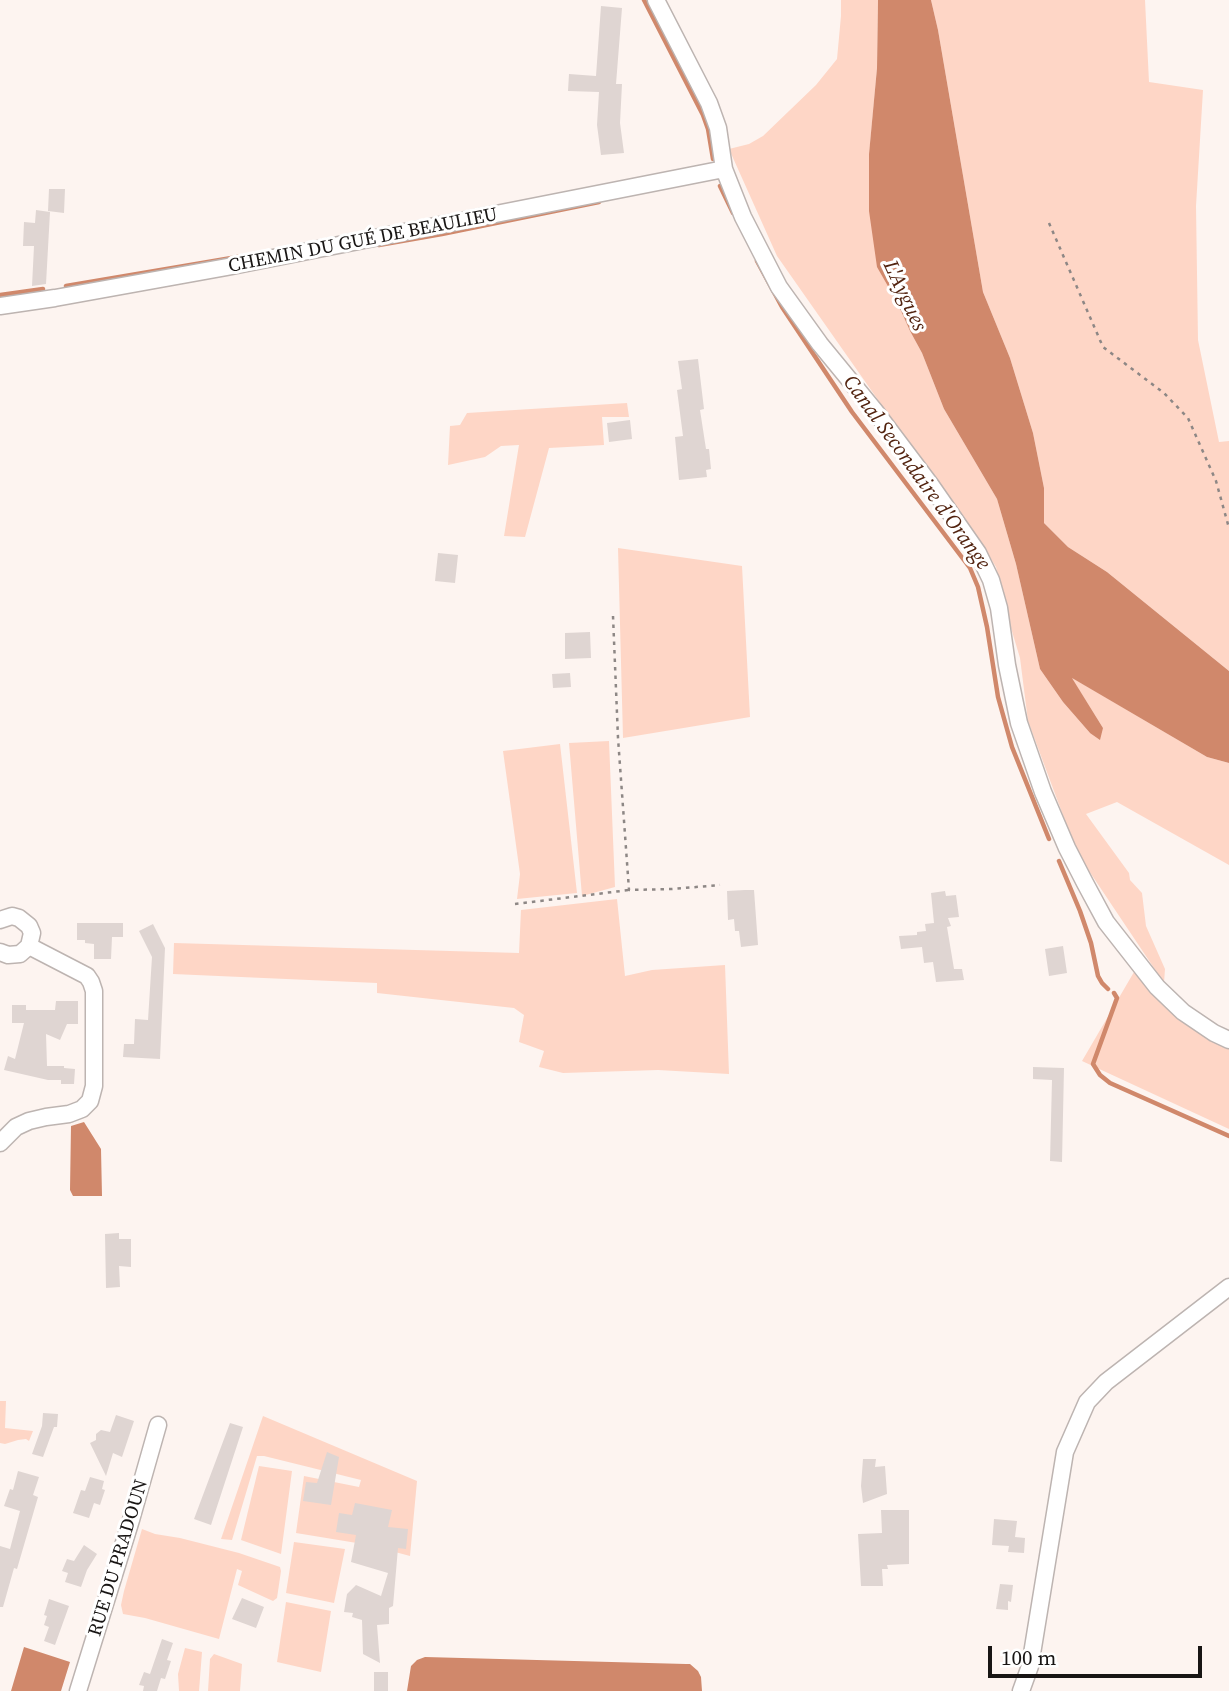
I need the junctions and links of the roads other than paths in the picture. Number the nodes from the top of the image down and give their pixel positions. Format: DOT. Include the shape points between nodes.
graph roads {
  1 [pos="656,0"];
  2 [pos="716,170"];
  3 [pos="0,306"];
  4 [pos="0,920"];
  5 [pos="29,946"];
  6 [pos="0,951"];
  7 [pos="1229,1040"];
  8 [pos="0,1143"];
  9 [pos="1229,1287"];
  10 [pos="159,1425"];
  11 [pos="78,1691"];
  12 [pos="1021,1691"];
  1 -- 2 [label="street" via="718,128"];
  2 -- 3 [label="street, CHEMIN DU GUÉ DE BEAULIEU" via="227,267"];
  2 -- 7 [label="street" via="779,287 978,553 999,608 1019,723 1067,848 1106,922 1157,987 1183,1012"];
  4 -- 5 [label="street" via="12,916 25,921 32,933"];
  5 -- 6 [label="street" via="14,956"];
  5 -- 8 [label="street" via="91,982 94,1086 82,1109 29,1121"];
  9 -- 12 [label="street" via="1106,1382 1087,1402 1065,1452 1030,1666"];
  10 -- 11 [label="street, RUE DU PRADOUN"];
}
